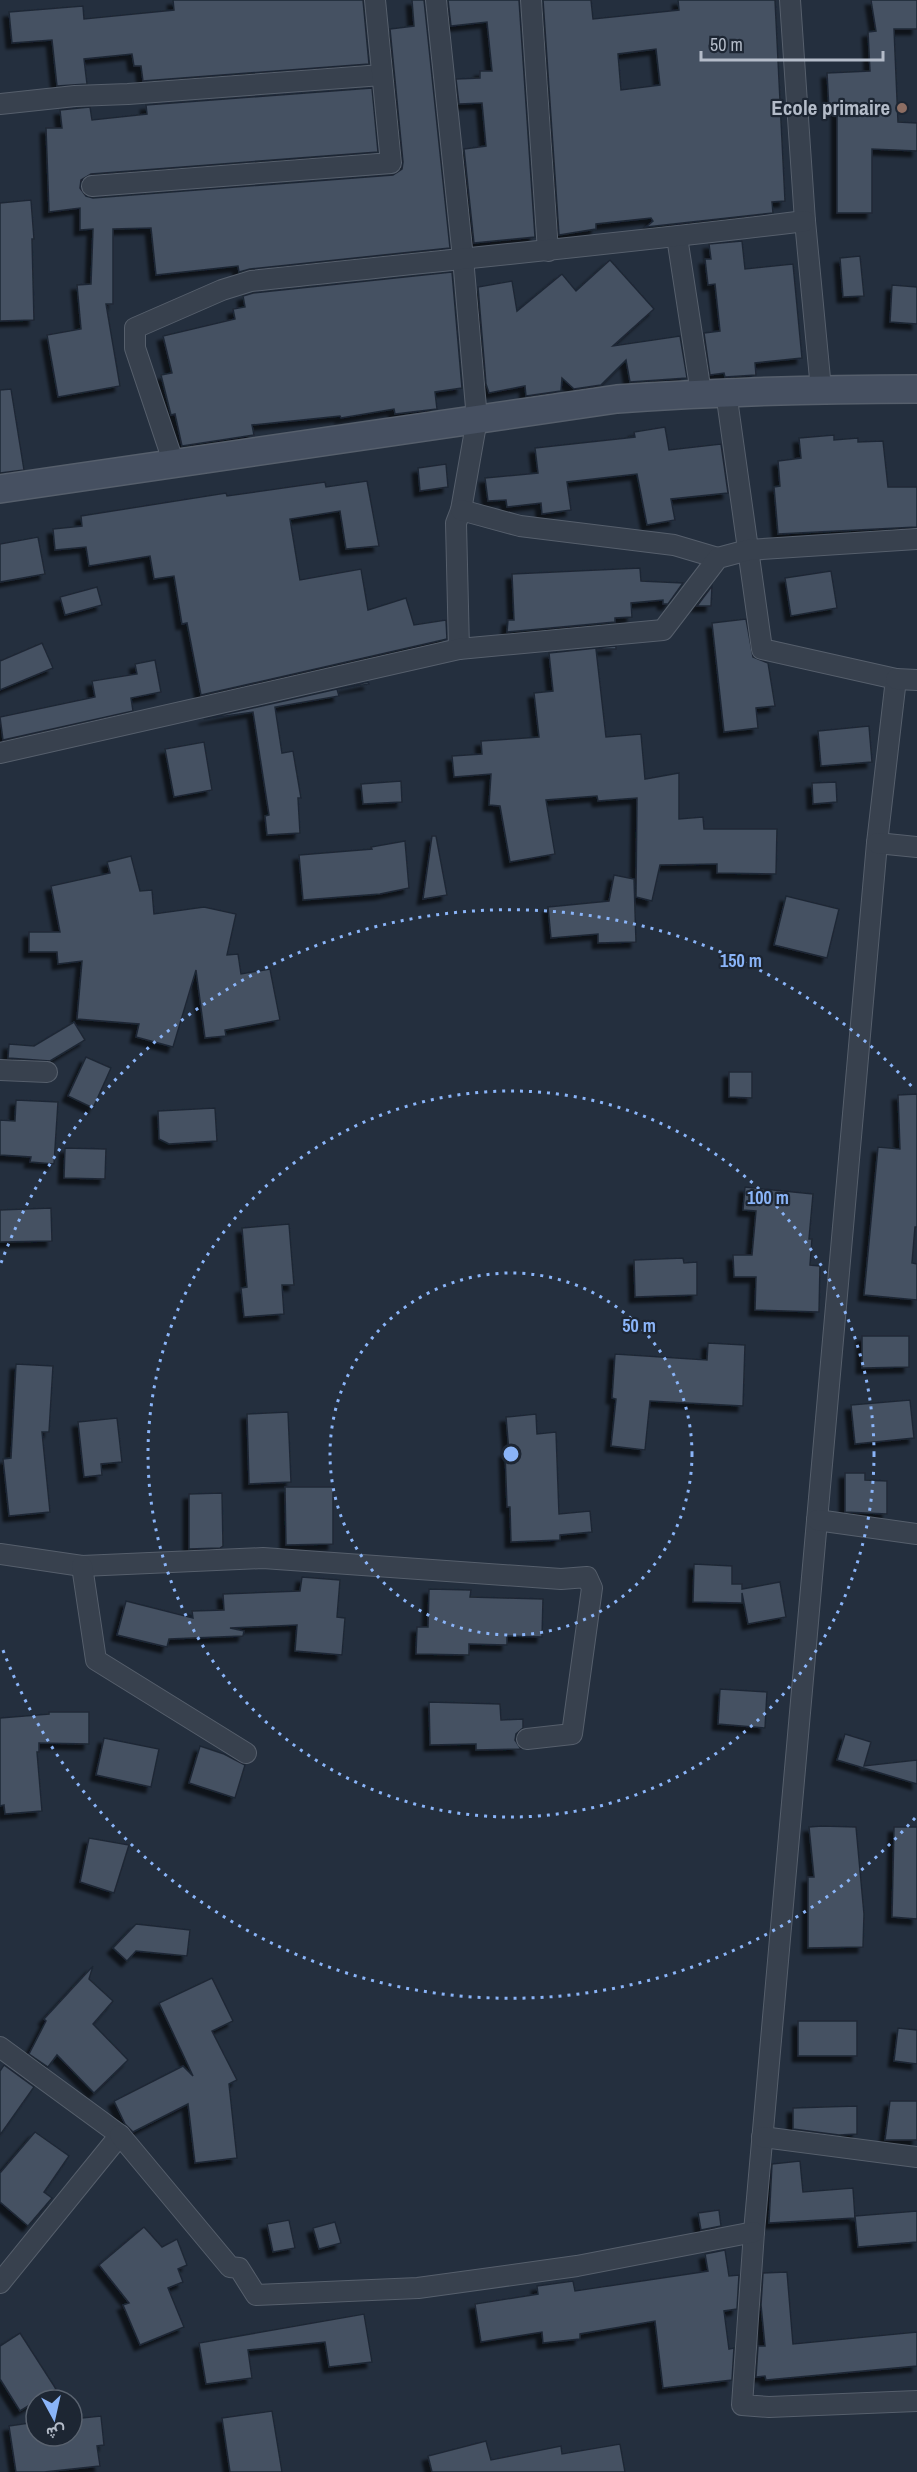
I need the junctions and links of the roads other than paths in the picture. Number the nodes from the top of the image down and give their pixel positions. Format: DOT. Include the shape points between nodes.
graph roads {
  1 [pos="375,0"];
  2 [pos="436,0"];
  3 [pos="531,0"];
  4 [pos="790,0"];
  5 [pos="382,75"];
  6 [pos="0,104"];
  7 [pos="92,186"];
  8 [pos="805,221"];
  9 [pos="677,237"];
  10 [pos="548,251"];
  11 [pos="463,258"];
  12 [pos="821,389"];
  13 [pos="917,389"];
  14 [pos="713,393"];
  15 [pos="477,419"];
  16 [pos="174,464"];
  17 [pos="0,489"];
  18 [pos="461,510"];
  19 [pos="917,539"];
  20 [pos="748,550"];
  21 [pos="718,558"];
  22 [pos="459,649"];
  23 [pos="896,679"];
  24 [pos="917,680"];
  25 [pos="0,753"];
  26 [pos="877,843"];
  27 [pos="917,847"];
  28 [pos="0,1070"];
  29 [pos="46,1072"];
  30 [pos="817,1520"];
  31 [pos="917,1534"];
  32 [pos="0,1554"];
  33 [pos="82,1566"];
  34 [pos="527,1739"];
  35 [pos="246,1753"];
  36 [pos="0,2047"];
  37 [pos="120,2135"];
  38 [pos="762,2137"];
  39 [pos="917,2157"];
  40 [pos="754,2232"];
  41 [pos="0,2283"];
  42 [pos="917,2401"];
  1 -- 5 [label="street"];
  2 -- 11 [label="street"];
  3 -- 10 [label="street"];
  4 -- 8 [label="street"];
  5 -- 6 [label="street"];
  5 -- 7 [label="street" via="391,163"];
  8 -- 9 [label="street"];
  8 -- 12 [label="street"];
  9 -- 10 [label="street"];
  9 -- 14 [label="street"];
  10 -- 11 [label="street"];
  11 -- 15 [label="street"];
  11 -- 16 [label="street" via="251,281 135,328 135,348"];
  12 -- 13 [label="main road"];
  12 -- 14 [label="main road"];
  14 -- 15 [label="main road" via="617,399"];
  14 -- 20 [label="street"];
  15 -- 16 [label="main road"];
  15 -- 18 [label="street"];
  16 -- 17 [label="main road"];
  18 -- 21 [label="street" via="520,526 674,545"];
  18 -- 22 [label="street" via="456,523"];
  19 -- 20 [label="street"];
  20 -- 21 [label="street"];
  20 -- 23 [label="street" via="762,649"];
  21 -- 22 [label="street" via="663,630"];
  22 -- 25 [label="street"];
  23 -- 24 [label="street"];
  23 -- 26 [label="street"];
  26 -- 27 [label="street"];
  26 -- 30 [label="street"];
  28 -- 29 [label="street"];
  30 -- 31 [label="street"];
  30 -- 38 [label="street"];
  32 -- 33 [label="street"];
  33 -- 34 [label="street" via="263,1558 561,1579 587,1577 592,1588 572,1734"];
  33 -- 35 [label="street" via="96,1660"];
  36 -- 37 [label="street"];
  37 -- 40 [label="street" via="230,2267 239,2268 256,2295 418,2288 577,2266"];
  37 -- 41 [label="street"];
  38 -- 39 [label="street"];
  38 -- 40 [label="street"];
  40 -- 42 [label="street" via="742,2406"];
}
